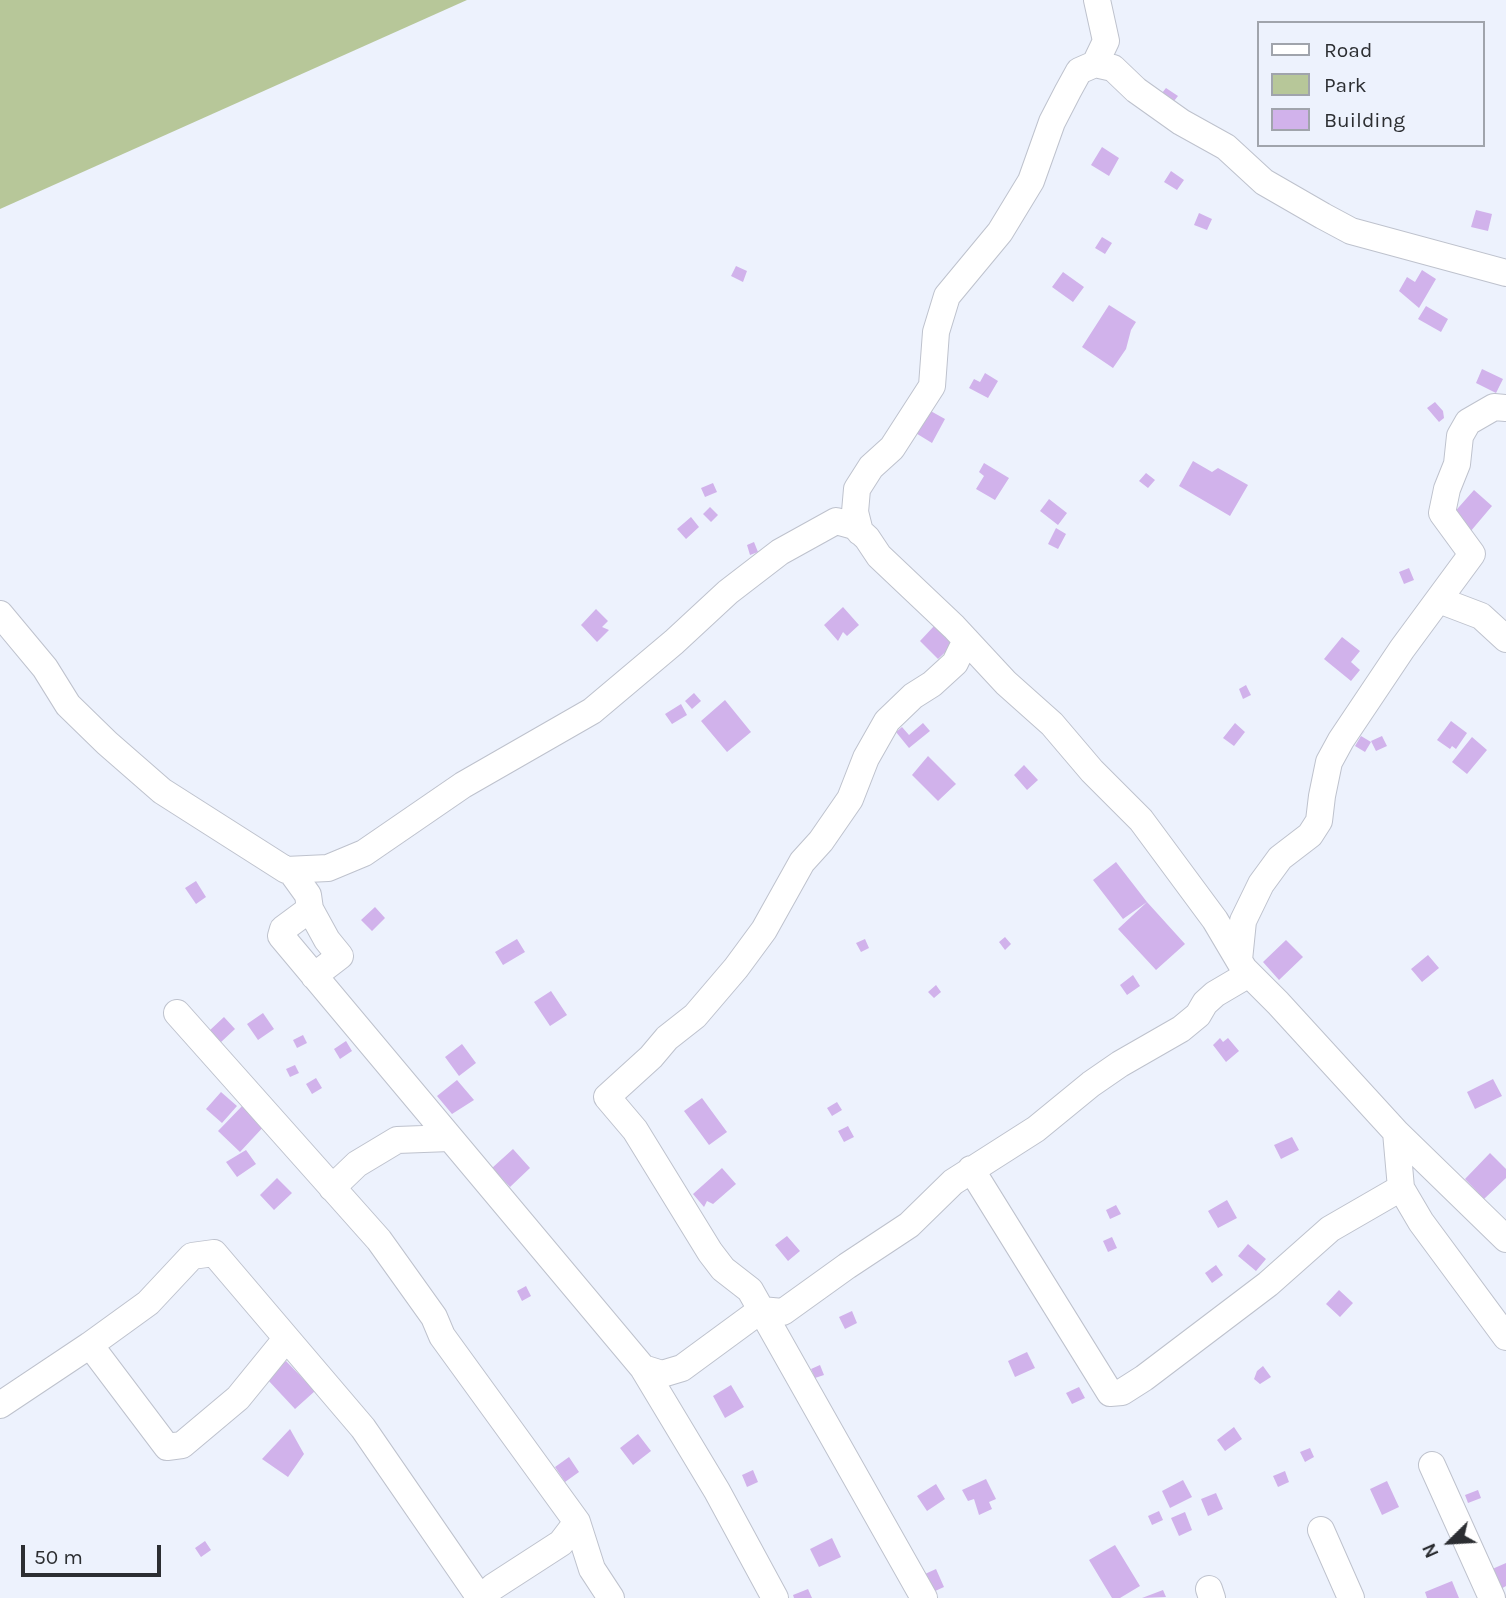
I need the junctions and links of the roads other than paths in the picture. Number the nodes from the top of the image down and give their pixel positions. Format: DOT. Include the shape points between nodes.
graph roads {
  1 [pos="1097,0"];
  2 [pos="1096,64"];
  3 [pos="1506,273"];
  4 [pos="1506,408"];
  5 [pos="860,532"];
  6 [pos="1439,600"];
  7 [pos="0,614"];
  8 [pos="1506,639"];
  9 [pos="966,640"];
  10 [pos="290,870"];
  11 [pos="310,909"];
  12 [pos="1244,967"];
  13 [pos="314,976"];
  14 [pos="177,1013"];
  15 [pos="1396,1132"];
  16 [pos="450,1138"];
  17 [pos="971,1169"];
  18 [pos="332,1188"];
  19 [pos="1401,1188"];
  20 [pos="1506,1239"];
  21 [pos="773,1318"];
  22 [pos="1506,1338"];
  23 [pos="286,1339"];
  24 [pos="90,1345"];
  25 [pos="643,1368"];
  26 [pos="0,1405"];
  27 [pos="1432,1465"];
  28 [pos="578,1522"];
  29 [pos="1321,1530"];
  30 [pos="481,1598"];
  31 [pos="611,1598"];
  32 [pos="775,1598"];
  33 [pos="924,1598"];
  34 [pos="1351,1598"];
  35 [pos="1492,1598"];
  1 -- 2 [label="street" via="1106,41"];
  2 -- 3 [label="street" via="1113,68 1181,122 1226,147 1264,182 1332,221 1352,231"];
  2 -- 5 [label="street" via="1079,71 1052,122 1031,181 1000,232 947,296 936,332 932,386 892,448 871,467 857,489 855,512"];
  4 -- 6 [label="street" via="1494,407 1468,422 1460,436 1443,513 1472,554"];
  5 -- 9 [label="street"];
  5 -- 10 [label="street" via="836,521 780,552 592,711 463,785 364,853 328,868"];
  6 -- 8 [label="street" via="1481,615"];
  6 -- 12 [label="street" via="1370,695 1329,762 1319,821 1310,835 1280,858 1261,884 1243,921"];
  7 -- 10 [label="street" via="45,668 68,705 162,792"];
  9 -- 12 [label="street" via="1141,820"];
  9 -- 21 [label="street" via="954,663 887,721 850,799 803,862 736,968 695,1016 607,1097 635,1130 710,1252"];
  10 -- 11 [label="street" via="309,895"];
  11 -- 13 [label="street" via="340,956"];
  11 -- 13 [label="street" via="283,929 281,936"];
  12 -- 15 [label="street"];
  12 -- 17 [label="street" via="1181,1029 1120,1064 1036,1129"];
  13 -- 16 [label="street"];
  14 -- 18 [label="street"];
  15 -- 19 [label="street"];
  15 -- 20 [label="street"];
  16 -- 18 [label="street" via="397,1140 357,1164"];
  16 -- 25 [label="street"];
  17 -- 19 [label="street" via="1110,1393 1122,1392 1144,1378 1268,1284 1330,1229"];
  17 -- 21 [label="street" via="909,1226"];
  18 -- 28 [label="street" via="379,1240 434,1317 442,1336"];
  19 -- 22 [label="street" via="1420,1222"];
  21 -- 25 [label="street" via="682,1368 662,1374"];
  21 -- 33 [label="street"];
  23 -- 24 [label="street" via="214,1253 192,1256 148,1303"];
  23 -- 24 [label="street" via="238,1398 182,1445 167,1447"];
  23 -- 30 [label="street" via="363,1428"];
  24 -- 26 [label="street"];
  25 -- 32 [label="street"];
  27 -- 35 [label="street"];
  28 -- 30 [label="street" via="561,1543"];
  28 -- 31 [label="street" via="592,1569"];
  29 -- 34 [label="street"];
}
